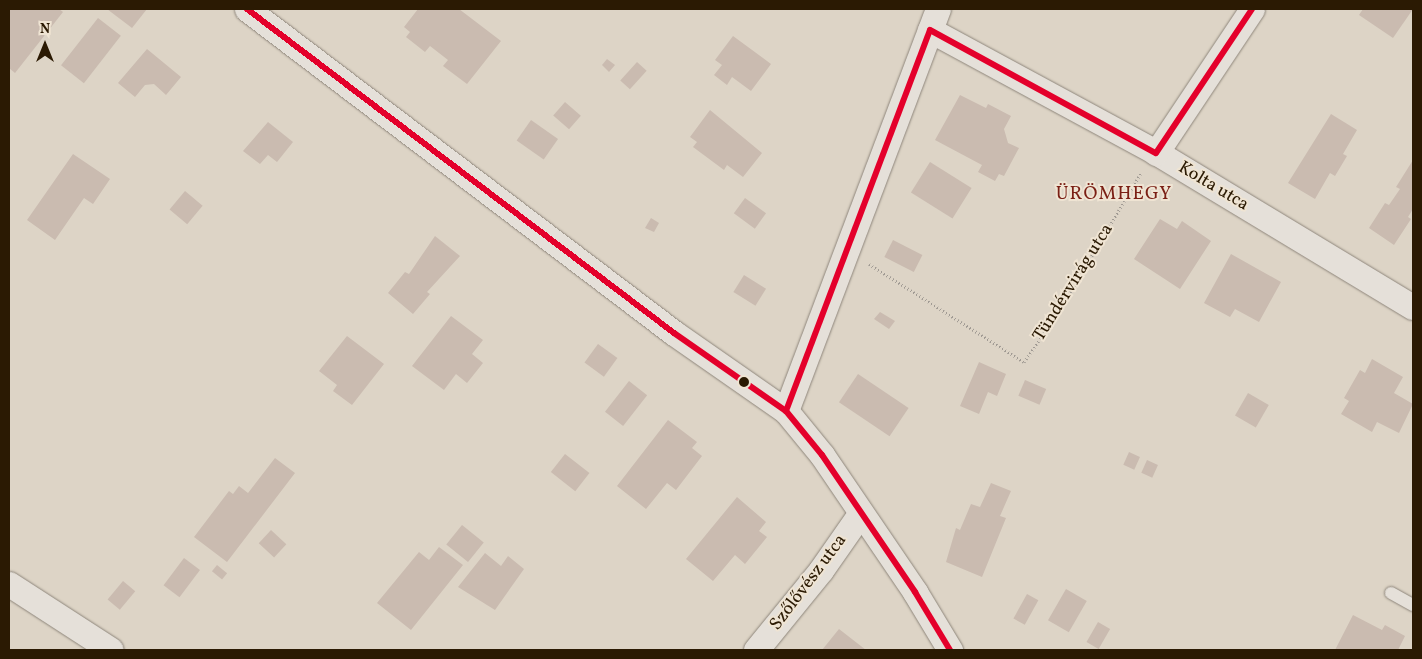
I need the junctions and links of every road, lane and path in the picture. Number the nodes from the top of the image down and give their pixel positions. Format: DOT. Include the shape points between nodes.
graph roads {
  1 [pos="247,9"];
  2 [pos="1252,9"];
  3 [pos="934,19"];
  4 [pos="1155,152"];
  5 [pos="845,249"];
  6 [pos="1413,307"];
  7 [pos="786,410"];
  8 [pos="860,514"];
  9 [pos="9,584"];
  10 [pos="1390,593"];
  11 [pos="1413,606"];
  12 [pos="111,650"];
  13 [pos="756,650"];
  14 [pos="950,650"];
  1 -- 7 [label="street" via="674,333"];
  2 -- 4 [label="street"];
  3 -- 4 [label="street, Kolta utca"];
  3 -- 5 [label="street"];
  4 -- 5 [label="path, Tündérvirág utca" via="1056,316 1024,362"];
  4 -- 6 [label="street, Kolta utca"];
  5 -- 7 [label="street"];
  7 -- 8 [label="street" via="822,455"];
  8 -- 13 [label="street, Szőlővész utca" via="821,570"];
  8 -- 14 [label="street" via="915,592"];
  9 -- 12 [label="street"];
  10 -- 11 [label="lane"];
}
